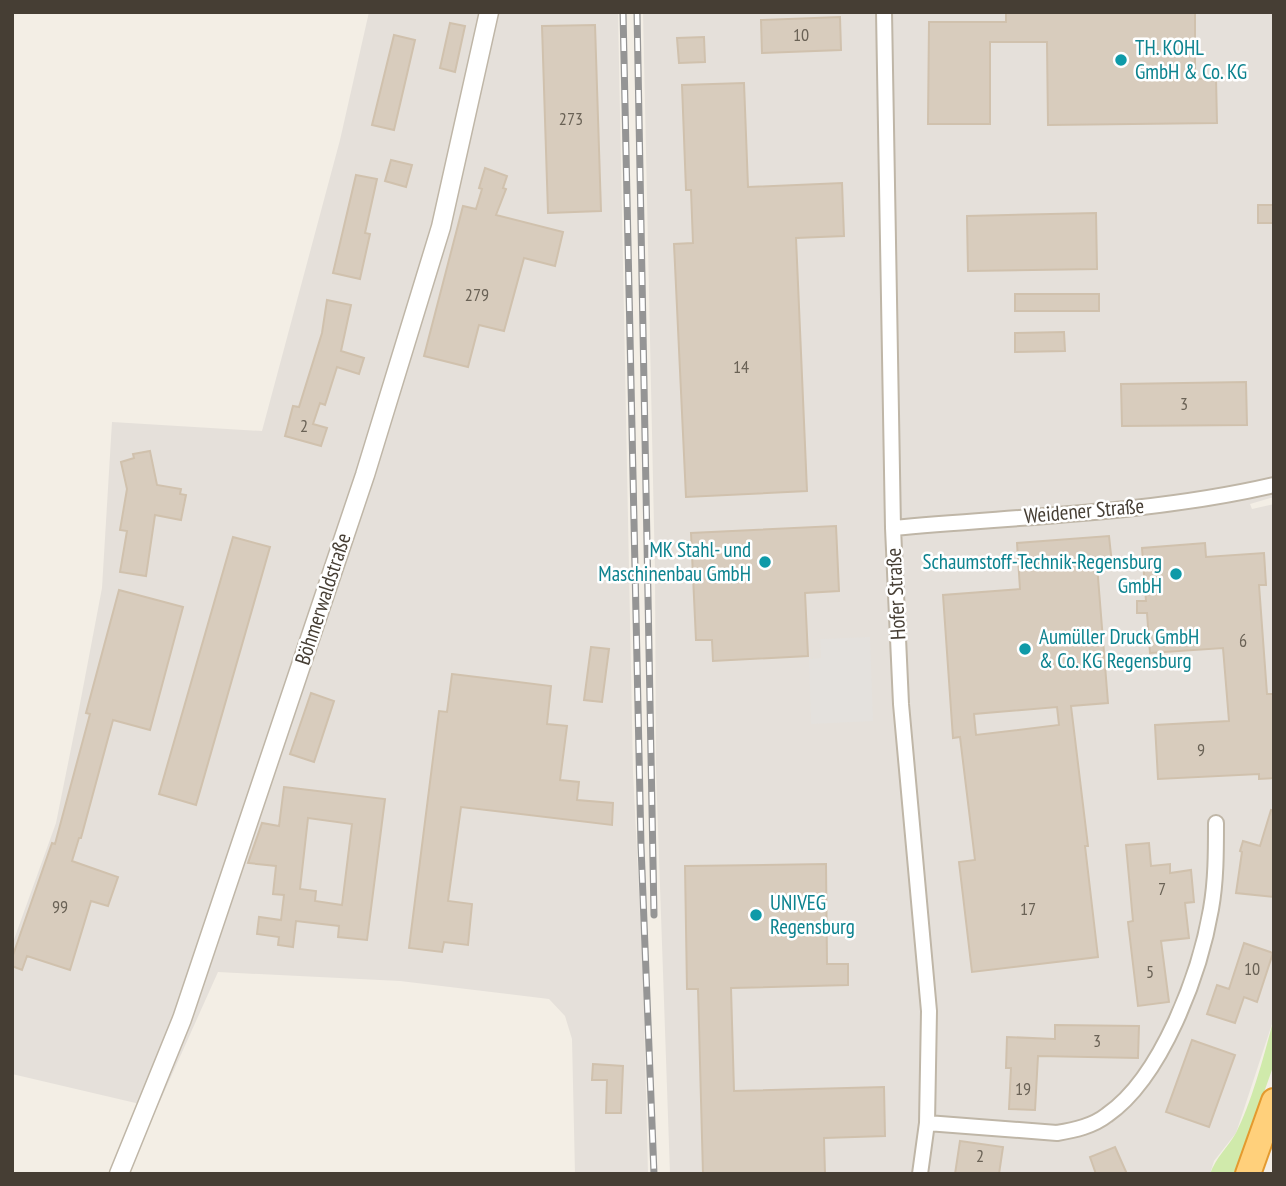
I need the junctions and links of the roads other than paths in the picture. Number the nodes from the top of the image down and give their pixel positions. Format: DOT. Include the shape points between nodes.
graph roads {
  1 [pos="489,12"];
  2 [pos="884,12"];
  3 [pos="1274,485"];
  4 [pos="893,528"];
  5 [pos="1216,823"];
  6 [pos="1274,1101"];
  7 [pos="927,1123"];
  8 [pos="119,1174"];
  9 [pos="920,1174"];
  10 [pos="1248,1174"];
  1 -- 8 [label="street, Böhmerwaldstraße" via="441,227 365,475 182,1019"];
  2 -- 4 [label="street, Hofer Straße"];
  3 -- 4 [label="street, Weidener Straße" via="1132,509"];
  4 -- 7 [label="street, Hofer Straße" via="902,720 929,1011"];
  5 -- 7 [label="street" via="1211,908 1189,993 1150,1068 1131,1094 1107,1115 1057,1133"];
  6 -- 10 [label="highway"];
  7 -- 9 [label="street, Hofer Straße"];
}
